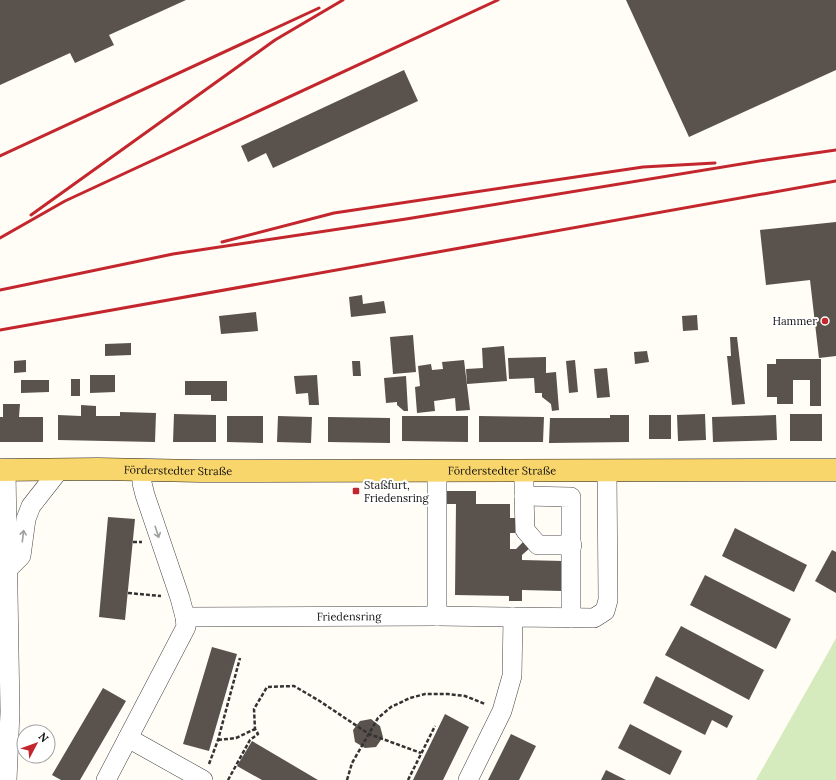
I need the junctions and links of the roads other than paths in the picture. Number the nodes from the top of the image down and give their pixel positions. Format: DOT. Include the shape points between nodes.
graph roads {
  1 [pos="60,469"];
  2 [pos="3,470"];
  3 [pos="142,470"];
  4 [pos="607,470"];
  5 [pos="836,470"];
  6 [pos="437,471"];
  7 [pos="524,471"];
  8 [pos="524,496"];
  9 [pos="572,545"];
  10 [pos="8,569"];
  11 [pos="437,616"];
  12 [pos="185,617"];
  13 [pos="513,617"];
  14 [pos="571,618"];
  15 [pos="128,738"];
  16 [pos="206,773"];
  17 [pos="7,780"];
  18 [pos="106,780"];
  19 [pos="468,780"];
  1 -- 2 [label="main road, Förderstedter Straße"];
  1 -- 3 [label="main road, Förderstedter Straße"];
  10 -- 1 [label="street, one-way" via="21,556 26,519 31,506"];
  2 -- 10 [label="street"];
  3 -- 6 [label="main road, Förderstedter Straße"];
  3 -- 12 [label="street, one-way" via="145,495"];
  4 -- 5 [label="main road, Förderstedter Straße"];
  4 -- 7 [label="main road, Förderstedter Straße"];
  4 -- 14 [label="street, Friedensring" via="608,600 605,611 594,618"];
  6 -- 7 [label="main road, Förderstedter Straße"];
  6 -- 11 [label="street"];
  7 -- 8 [label="street"];
  8 -- 9 [label="street" via="525,530 538,545"];
  8 -- 9 [label="street" via="571,497"];
  9 -- 14 [label="street"];
  10 -- 17 [label="street" via="10,712"];
  11 -- 12 [label="street, Friedensring"];
  11 -- 13 [label="street, Friedensring"];
  12 -- 15 [label="street" via="186,627"];
  13 -- 14 [label="street, Friedensring"];
  13 -- 19 [label="street" via="512,676 502,711"];
  15 -- 16 [label="street"];
  15 -- 18 [label="street"];
}
